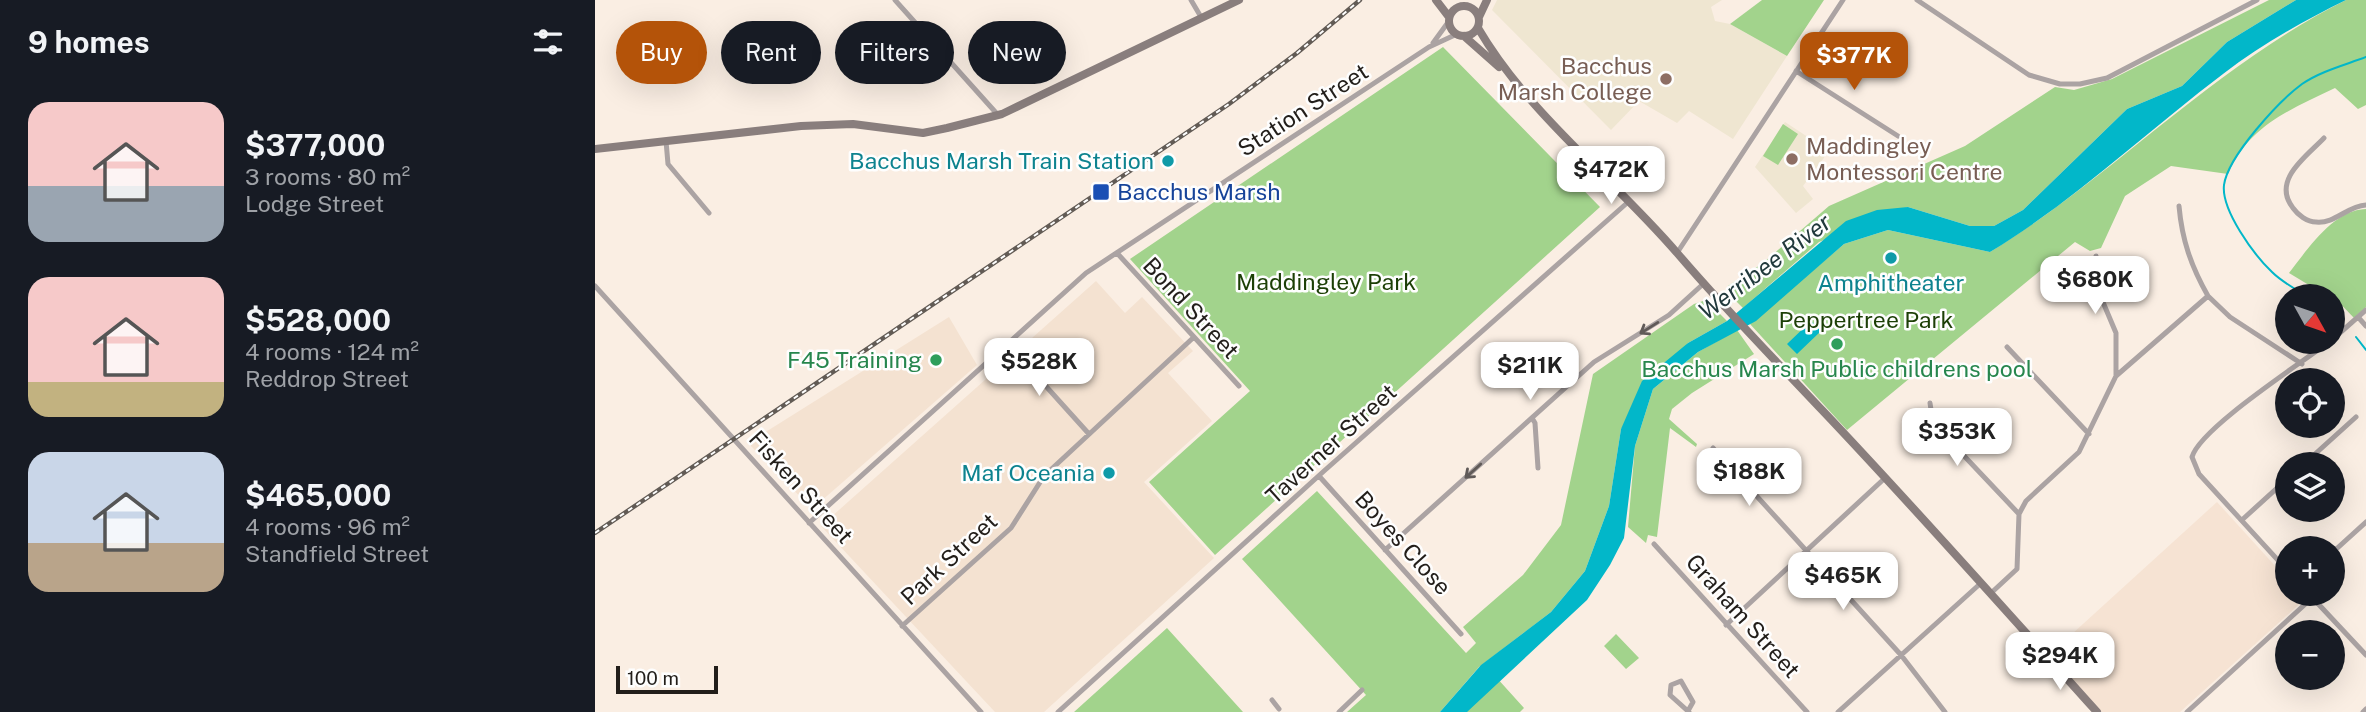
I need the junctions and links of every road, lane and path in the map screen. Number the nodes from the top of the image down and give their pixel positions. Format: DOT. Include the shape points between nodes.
graph roads {
  1 [pos="895,0"];
  2 [pos="1191,0"];
  3 [pos="1239,0"];
  4 [pos="1436,0"];
  5 [pos="1449,0"];
  6 [pos="1476,0"];
  7 [pos="1487,0"];
  8 [pos="1843,0"];
  9 [pos="1917,0"];
  10 [pos="2257,0"];
  11 [pos="1460,6"];
  12 [pos="1201,17"];
  13 [pos="1479,18"];
  14 [pos="1449,19"];
  15 [pos="1478,28"];
  16 [pos="1461,35"];
  17 [pos="1429,47"];
  18 [pos="1796,71"];
  19 [pos="1524,91"];
  20 [pos="998,115"];
  21 [pos="1898,136"];
  22 [pos="2324,138"];
  23 [pos="666,141"];
  24 [pos="595,149"];
  25 [pos="1627,202"];
  26 [pos="2366,205"];
  27 [pos="2179,206"];
  28 [pos="709,213"];
  29 [pos="1677,253"];
  30 [pos="1117,254"];
  31 [pos="2096,256"];
  32 [pos="1702,285"];
  33 [pos="595,286"];
  34 [pos="2209,296"];
  35 [pos="2366,310"];
  36 [pos="2358,317"];
  37 [pos="2366,326"];
  38 [pos="2345,328"];
  39 [pos="1194,337"];
  40 [pos="1008,344"];
  41 [pos="2007,347"];
  42 [pos="2314,354"];
  43 [pos="2302,364"];
  44 [pos="2116,376"];
  45 [pos="1240,386"];
  46 [pos="1930,403"];
  47 [pos="2356,416"];
  48 [pos="1532,418"];
  49 [pos="1089,434"];
  50 [pos="2089,434"];
  51 [pos="1713,448"];
  52 [pos="2317,452"];
  53 [pos="1538,468"];
  54 [pos="1318,476"];
  55 [pos="1885,478"];
  56 [pos="2275,490"];
  57 [pos="2019,514"];
  58 [pos="2243,519"];
  59 [pos="2366,522"];
  60 [pos="809,523"];
  61 [pos="2345,541"];
  62 [pos="1654,544"];
  63 [pos="1385,550"];
  64 [pos="1805,551"];
  65 [pos="2275,556"];
  66 [pos="1981,583"];
  67 [pos="1990,594"];
  68 [pos="2299,606"];
  69 [pos="2319,606"];
  70 [pos="1726,625"];
  71 [pos="902,626"];
  72 [pos="1461,634"];
  73 [pos="1901,655"];
  74 [pos="2366,655"];
  75 [pos="1362,690"];
  76 [pos="1272,700"];
  77 [pos="1279,711"];
  78 [pos="1688,711"];
  79 [pos="981,712"];
  80 [pos="1058,712"];
  81 [pos="1339,712"];
  82 [pos="1807,712"];
  83 [pos="1838,712"];
  84 [pos="1945,712"];
  85 [pos="2097,712"];
  86 [pos="2187,712"];
  1 -- 20 [label="street"];
  2 -- 12 [label="street"];
  3 -- 12 [label="main road"];
  4 -- 14 [label="main road"];
  5 -- 11 [label="main road"];
  6 -- 11 [label="main road"];
  7 -- 13 [label="main road"];
  8 -- 18 [label="street"];
  9 -- 10 [label="street" via="2029,75 2080,84 2107,78"];
  11 -- 13 [label="main road" via="1473,9"];
  11 -- 14 [label="main road"];
  12 -- 20 [label="main road"];
  13 -- 15 [label="main road"];
  14 -- 16 [label="main road"];
  14 -- 17 [label="street, Station Street" via="1442,35"];
  15 -- 16 [label="main road"];
  15 -- 19 [label="main road"];
  16 -- 17 [label="street, Station Street"];
  16 -- 19 [label="main road"];
  17 -- 30 [label="street, Station Street"];
  18 -- 21 [label="street"];
  18 -- 29 [label="street"];
  19 -- 25 [label="main road"];
  20 -- 23 [label="main road" via="923,133 853,124"];
  22 -- 26 [label="street" via="2288,179 2285,189 2293,208 2316,223"];
  23 -- 24 [label="main road"];
  23 -- 28 [label="street" via="669,164"];
  25 -- 29 [label="main road"];
  25 -- 54 [label="street, Taverner Street"];
  27 -- 34 [label="street" via="2182,239"];
  29 -- 32 [label="main road"];
  30 -- 39 [label="street, Bond Street"];
  30 -- 40 [label="street, Station Street" via="1086,273"];
  31 -- 44 [label="street" via="2097,288 2116,333"];
  32 -- 48 [label="street, one-way" via="1669,315 1594,362"];
  32 -- 55 [label="main road"];
  33 -- 60 [label="street, Fisken Street"];
  34 -- 43 [label="street" via="2231,317"];
  34 -- 44 [label="street"];
  35 -- 36 [label="street"];
  36 -- 37 [label="street"];
  36 -- 38 [label="street"];
  39 -- 45 [label="street, Bond Street"];
  39 -- 49 [label="street, Park Street"];
  40 -- 49 [label="street"];
  40 -- 60 [label="street, Station Street"];
  41 -- 50 [label="street"];
  42 -- 43 [label="street"];
  43 -- 58 [label="street" via="2229,416 2194,450 2193,465 2199,474"];
  44 -- 50 [label="street"];
  46 -- 57 [label="street" via="1933,423"];
  47 -- 52 [label="street"];
  48 -- 53 [label="street"];
  48 -- 63 [label="street, one-way"];
  49 -- 71 [label="street, Park Street" via="1044,476 1011,528"];
  50 -- 57 [label="street" via="2079,452 2026,501"];
  51 -- 64 [label="street"];
  54 -- 63 [label="street, Boyes Close"];
  54 -- 80 [label="street, Taverner Street"];
  55 -- 64 [label="street"];
  55 -- 66 [label="main road"];
  56 -- 58 [label="street"];
  57 -- 67 [label="street" via="2017,569"];
  58 -- 65 [label="street"];
  59 -- 61 [label="street"];
  60 -- 71 [label="street, Fisken Street"];
  62 -- 70 [label="street, Graham Street"];
  63 -- 72 [label="street, Boyes Close"];
  64 -- 70 [label="street"];
  64 -- 73 [label="street"];
  66 -- 67 [label="main road"];
  66 -- 73 [label="street"];
  67 -- 85 [label="main road"];
  68 -- 86 [label="street"];
  69 -- 74 [label="street"];
  70 -- 82 [label="street, Graham Street"];
  71 -- 79 [label="street, Fisken Street"];
  73 -- 83 [label="street"];
  73 -- 84 [label="street"];
  75 -- 81 [label="street"];
  76 -- 77 [label="street"];
  78 -- 78 [label="street" via="1670,695 1671,685 1681,681 1693,702"];
}
